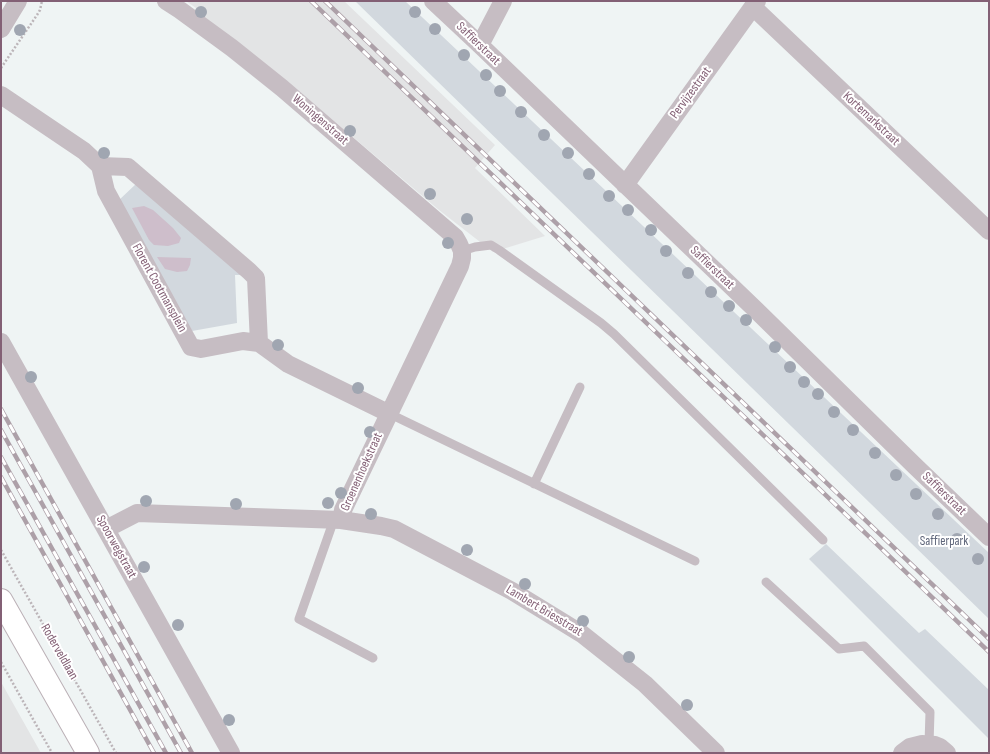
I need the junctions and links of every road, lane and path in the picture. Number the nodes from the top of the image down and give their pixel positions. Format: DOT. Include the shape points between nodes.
graph roads {
  1 [pos="18,1"];
  2 [pos="42,1"];
  3 [pos="166,1"];
  4 [pos="433,1"];
  5 [pos="503,1"];
  6 [pos="755,4"];
  7 [pos="1,29"];
  8 [pos="480,45"];
  9 [pos="1,68"];
  10 [pos="1,95"];
  11 [pos="100,166"];
  12 [pos="625,185"];
  13 [pos="989,230"];
  14 [pos="462,251"];
  15 [pos="1,342"];
  16 [pos="259,343"];
  17 [pos="580,387"];
  18 [pos="388,413"];
  19 [pos="534,484"];
  20 [pos="336,519"];
  21 [pos="106,529"];
  22 [pos="989,537"];
  23 [pos="822,540"];
  24 [pos="1,550"];
  25 [pos="695,561"];
  26 [pos="766,582"];
  27 [pos="1,600"];
  28 [pos="373,658"];
  29 [pos="1,662"];
  30 [pos="929,744"];
  31 [pos="52,753"];
  32 [pos="88,753"];
  33 [pos="116,753"];
  34 [pos="230,753"];
  35 [pos="716,753"];
  36 [pos="902,753"];
  37 [pos="947,753"];
  1 -- 7 [label="street"];
  2 -- 9 [label="path" via="37,15"];
  3 -- 14 [label="street, Woningenstraat" via="282,88 455,237"];
  4 -- 8 [label="street, Saffierstraat"];
  5 -- 8 [label="street"];
  6 -- 12 [label="street, Pervijzestraat"];
  6 -- 13 [label="street, Kortemarkstraat"];
  8 -- 12 [label="street, Saffierstraat"];
  10 -- 11 [label="street" via="84,151"];
  11 -- 16 [label="street" via="128,167 256,278"];
  11 -- 16 [label="street, Florent Cootmansplein" via="106,191 191,347 201,349 243,341"];
  12 -- 22 [label="street, Saffierstraat"];
  14 -- 18 [label="street, Groenenhoekstraat" via="460,266"];
  14 -- 23 [label="lane" via="490,246 499,250 614,334"];
  15 -- 21 [label="street, Spoorwegstraat"];
  16 -- 18 [label="street" via="288,364"];
  17 -- 19 [label="lane"];
  18 -- 19 [label="lane"];
  18 -- 20 [label="street, Groenenhoekstraat" via="343,510"];
  19 -- 25 [label="lane"];
  20 -- 21 [label="street, Groenenhoekstraat" via="137,513"];
  20 -- 28 [label="lane" via="299,619"];
  20 -- 35 [label="street, Lambert Briesstraat" via="394,530 512,591 582,634 645,684"];
  21 -- 34 [label="street, Spoorwegstraat"];
  24 -- 33 [label="path, Roderveldlaan"];
  26 -- 30 [label="lane" via="839,650 864,646 930,712"];
  27 -- 32 [label="street, Roderveldlaan"];
  29 -- 31 [label="path"];
  30 -- 36 [label="street" via="910,747"];
  30 -- 37 [label="street" via="940,747"];
}
